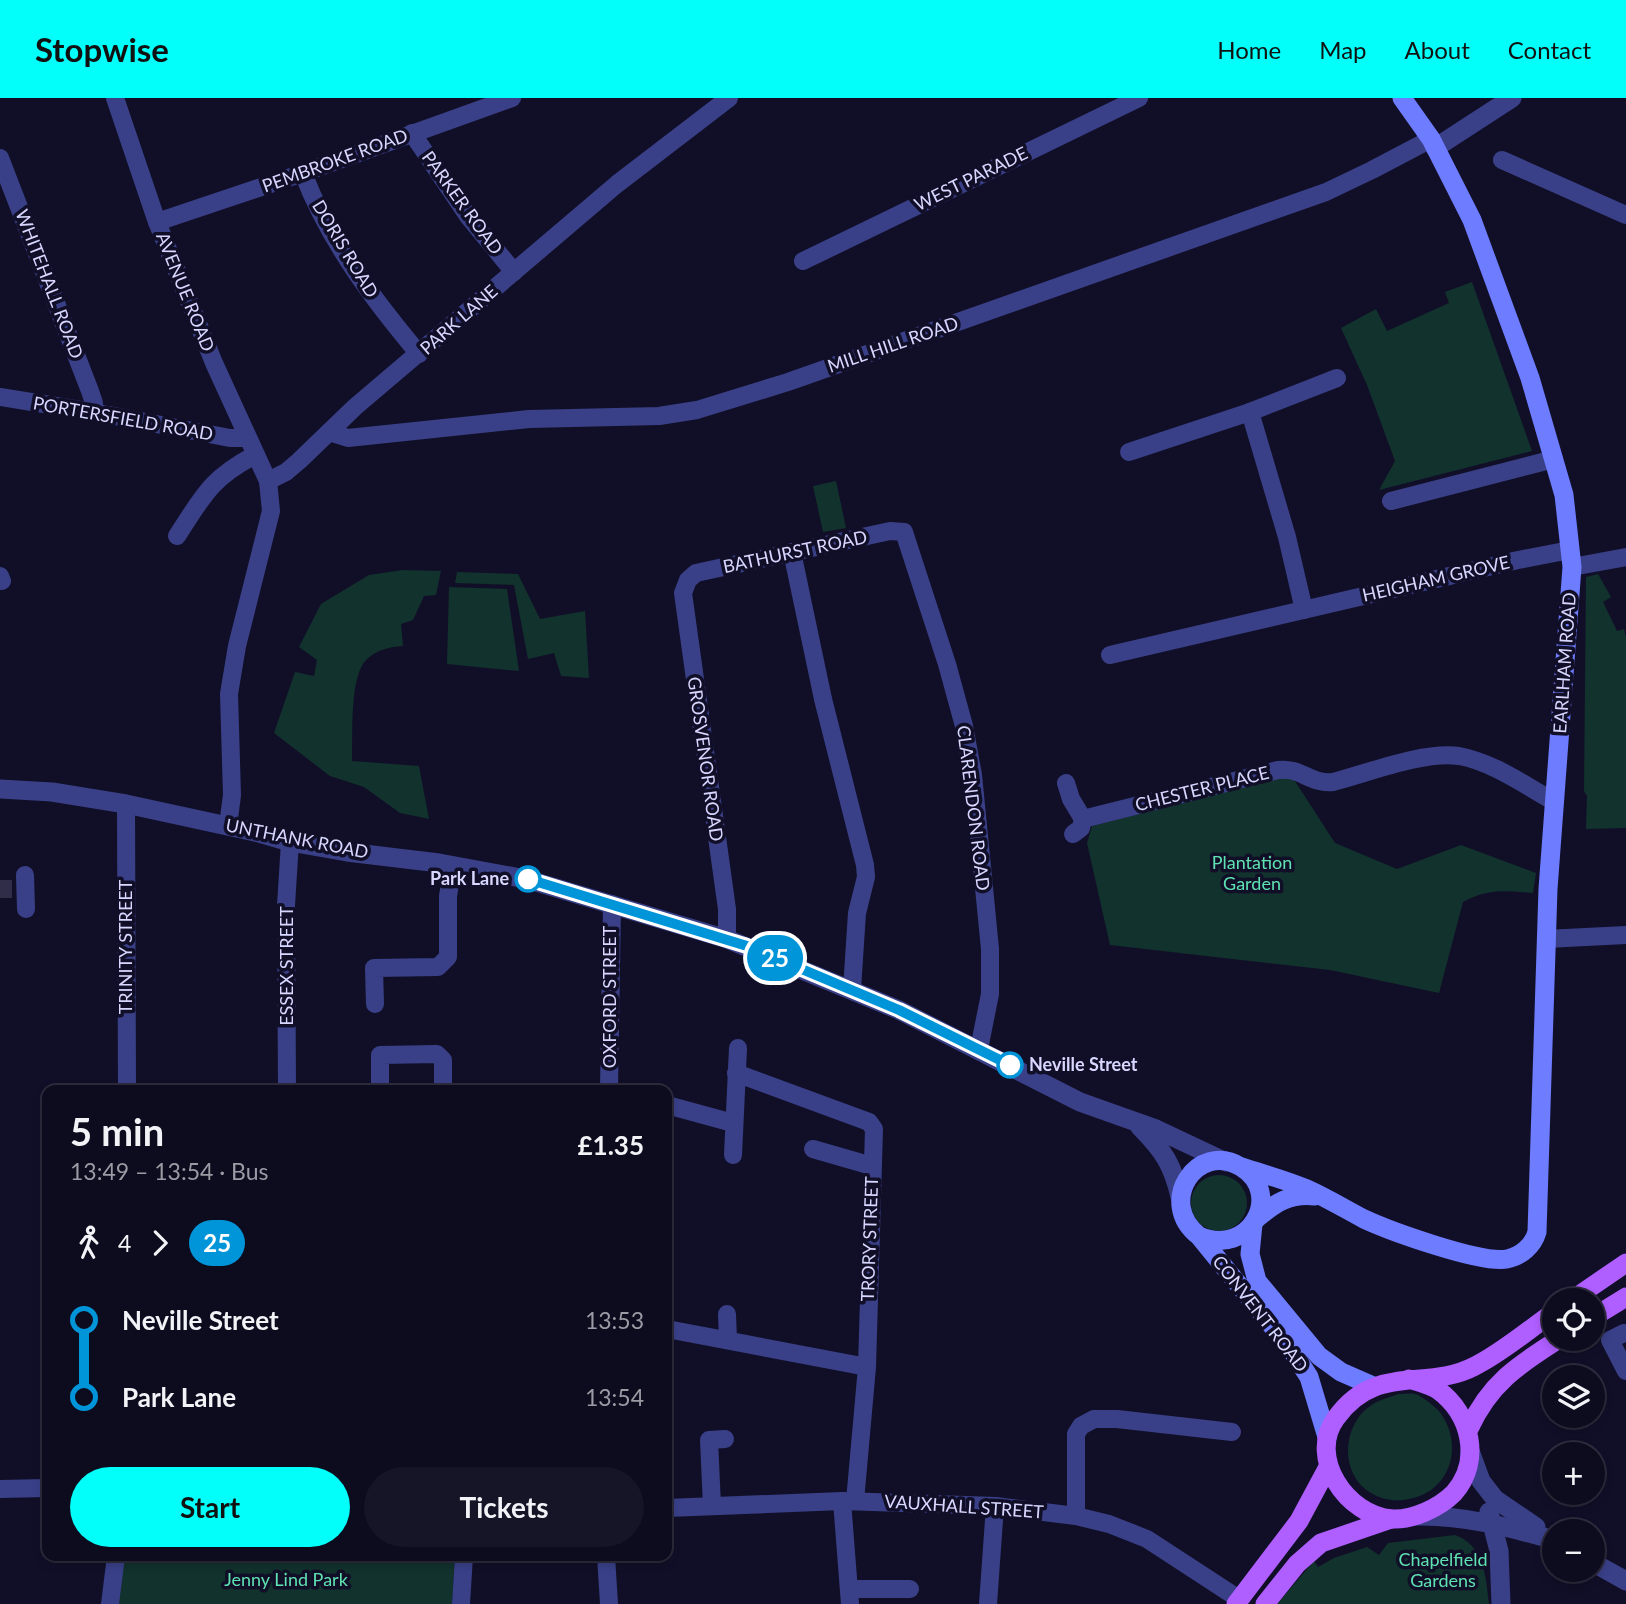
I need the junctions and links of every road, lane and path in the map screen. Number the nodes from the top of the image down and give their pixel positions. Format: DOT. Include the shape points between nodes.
graph roads {
  1 [pos="115,98"];
  2 [pos="512,98"];
  3 [pos="1139,98"];
  4 [pos="1402,98"];
  5 [pos="1512,98"];
  6 [pos="727,99"];
  7 [pos="412,134"];
  8 [pos="1433,143"];
  9 [pos="0,158"];
  10 [pos="1502,160"];
  11 [pos="303,173"];
  12 [pos="1626,215"];
  13 [pos="157,222"];
  14 [pos="803,261"];
  15 [pos="514,272"];
  16 [pos="419,354"];
  17 [pos="1337,379"];
  18 [pos="0,397"];
  19 [pos="93,412"];
  20 [pos="1250,412"];
  21 [pos="329,432"];
  22 [pos="247,438"];
  23 [pos="1129,452"];
  24 [pos="255,454"];
  25 [pos="1554,459"];
  26 [pos="268,481"];
  27 [pos="1391,501"];
  28 [pos="904,532"];
  29 [pos="177,536"];
  30 [pos="792,552"];
  31 [pos="1626,557"];
  32 [pos="1571,559"];
  33 [pos="688,580"];
  34 [pos="1304,610"];
  35 [pos="1110,655"];
  36 [pos="1066,783"];
  37 [pos="0,789"];
  38 [pos="1555,802"];
  39 [pos="126,804"];
  40 [pos="1083,818"];
  41 [pos="228,826"];
  42 [pos="1073,834"];
  43 [pos="290,842"];
  44 [pos="453,866"];
  45 [pos="21,884"];
  46 [pos="611,904"];
  47 [pos="26,909"];
  48 [pos="1626,935"];
  49 [pos="727,939"];
  50 [pos="1546,939"];
  51 [pos="852,989"];
  52 [pos="375,1004"];
  53 [pos="738,1048"];
  54 [pos="979,1049"];
  55 [pos="736,1073"];
  56 [pos="127,1085"];
  57 [pos="287,1085"];
  58 [pos="380,1085"];
  59 [pos="443,1085"];
  60 [pos="609,1085"];
  61 [pos="672,1106"];
  62 [pos="1134,1122"];
  63 [pos="733,1123"];
  64 [pos="813,1149"];
  65 [pos="733,1155"];
  66 [pos="1234,1164"];
  67 [pos="872,1166"];
  68 [pos="1180,1197"];
  69 [pos="1323,1197"];
  70 [pos="1255,1222"];
  71 [pos="1199,1236"];
  72 [pos="1518,1255"];
  73 [pos="1626,1263"];
  74 [pos="1590,1288"];
  75 [pos="1626,1297"];
  76 [pos="1605,1310"];
  77 [pos="727,1314"];
  78 [pos="1542,1320"];
  79 [pos="672,1330"];
  80 [pos="1624,1333"];
  81 [pos="728,1340"];
  82 [pos="1542,1351"];
  83 [pos="867,1367"];
  84 [pos="1626,1371"];
  85 [pos="1409,1379"];
  86 [pos="1373,1385"];
  87 [pos="1469,1429"];
  88 [pos="1232,1432"];
  89 [pos="1327,1437"];
  90 [pos="725,1439"];
  91 [pos="1471,1451"];
  92 [pos="1328,1467"];
  93 [pos="1481,1481"];
  94 [pos="42,1488"];
  95 [pos="0,1489"];
  96 [pos="849,1501"];
  97 [pos="712,1506"];
  98 [pos="995,1506"];
  99 [pos="672,1508"];
  100 [pos="1076,1516"];
  101 [pos="1416,1516"];
  102 [pos="1391,1519"];
  103 [pos="1472,1521"];
  104 [pos="1493,1523"];
  105 [pos="1542,1531"];
  106 [pos="1542,1536"];
  107 [pos="115,1561"];
  108 [pos="464,1561"];
  109 [pos="606,1561"];
  110 [pos="1605,1569"];
  111 [pos="1626,1581"];
  112 [pos="910,1589"];
  113 [pos="1500,1595"];
  114 [pos="850,1597"];
  115 [pos="1237,1602"];
  116 [pos="110,1604"];
  117 [pos="461,1604"];
  118 [pos="609,1604"];
  119 [pos="988,1604"];
  120 [pos="1265,1604"];
  1 -- 13 [label="street, AVENUE ROAD"];
  2 -- 7 [label="street, PEMBROKE ROAD"];
  3 -- 14 [label="street, WEST PARADE"];
  4 -- 8 [label="main road, EARLHAM ROAD"];
  5 -- 8 [label="street"];
  6 -- 15 [label="street, PARK LANE"];
  7 -- 11 [label="street, PEMBROKE ROAD"];
  7 -- 15 [label="street, PARKER ROAD" via="468,216"];
  8 -- 21 [label="street, MILL HILL ROAD" via="1326,192 697,410 659,416 529,419 348,438"];
  8 -- 25 [label="main road, EARLHAM ROAD" via="1472,220 1530,378"];
  9 -- 19 [label="street, WHITEHALL ROAD" via="90,391"];
  10 -- 12 [label="street"];
  11 -- 13 [label="street, PEMBROKE ROAD"];
  11 -- 16 [label="street, DORIS ROAD" via="368,292"];
  13 -- 22 [label="street, AVENUE ROAD"];
  15 -- 16 [label="street, PARK LANE"];
  16 -- 21 [label="street, PARK LANE"];
  17 -- 20 [label="street"];
  18 -- 19 [label="street, PORTERSFIELD ROAD"];
  19 -- 22 [label="street, PORTERSFIELD ROAD"];
  20 -- 23 [label="street"];
  20 -- 34 [label="street"];
  21 -- 26 [label="street, PARK LANE" via="286,472"];
  22 -- 24 [label="street, AVENUE ROAD"];
  24 -- 26 [label="street, AVENUE ROAD"];
  24 -- 29 [label="street" via="210,486"];
  25 -- 27 [label="street"];
  25 -- 32 [label="main road, EARLHAM ROAD" via="1564,495"];
  26 -- 41 [label="street" via="271,511 229,694 232,795"];
  28 -- 30 [label="street, BATHURST ROAD"];
  28 -- 54 [label="street, CLARENDON ROAD" via="947,664 973,775 989,949 989,994"];
  30 -- 33 [label="street, BATHURST ROAD" via="696,573"];
  30 -- 51 [label="street" via="866,877 857,913"];
  31 -- 32 [label="street, HEIGHAM GROVE"];
  32 -- 34 [label="street, HEIGHAM GROVE" via="1518,560"];
  32 -- 38 [label="main road, EARLHAM ROAD"];
  33 -- 49 [label="street, GROSVENOR ROAD" via="683,593 727,909"];
  34 -- 35 [label="street, HEIGHAM GROVE"];
  36 -- 40 [label="street"];
  37 -- 39 [label="street, UNTHANK ROAD"];
  38 -- 40 [label="street, CHESTER PLACE" via="1491,767 1460,756 1433,755 1333,782 1319,783 1290,769 1278,770"];
  38 -- 50 [label="main road, EARLHAM ROAD"];
  39 -- 41 [label="street, UNTHANK ROAD"];
  39 -- 56 [label="street, TRINITY STREET"];
  40 -- 42 [label="street" via="1082,828"];
  41 -- 43 [label="street, UNTHANK ROAD"];
  43 -- 44 [label="street, UNTHANK ROAD"];
  43 -- 57 [label="street, ESSEX STREET"];
  44 -- 46 [label="street, UNTHANK ROAD" via="526,879"];
  44 -- 52 [label="street" via="447,896 448,957 438,967 374,968"];
  45 -- 47 [label="street"];
  46 -- 49 [label="street, UNTHANK ROAD"];
  46 -- 60 [label="street, OXFORD STREET"];
  48 -- 50 [label="street"];
  49 -- 51 [label="street, UNTHANK ROAD"];
  50 -- 72 [label="main road, EARLHAM ROAD" via="1537,1231 1535,1241"];
  51 -- 54 [label="street, UNTHANK ROAD"];
  53 -- 55 [label="street"];
  54 -- 62 [label="street, UNTHANK ROAD" via="1080,1102"];
  55 -- 63 [label="street"];
  55 -- 67 [label="street, TRORY STREET" via="869,1122 874,1129"];
  58 -- 59 [label="street" via="380,1055 437,1054 443,1060"];
  61 -- 63 [label="street"];
  62 -- 66 [label="street, UNTHANK ROAD"];
  62 -- 68 [label="street, UNTHANK ROAD" via="1160,1147"];
  63 -- 65 [label="street"];
  64 -- 67 [label="street"];
  66 -- 68 [label="main road" via="1215,1161 1195,1170"];
  66 -- 69 [label="main road, UNTHANK ROAD"];
  66 -- 70 [label="main road" via="1255,1182 1260,1195"];
  67 -- 83 [label="street, TRORY STREET"];
  68 -- 71 [label="main road" via="1187,1224"];
  69 -- 70 [label="main road, UNTHANK ROAD" via="1287,1197"];
  69 -- 72 [label="main road, UNTHANK ROAD" via="1367,1220 1451,1250 1485,1259"];
  70 -- 71 [label="main road" via="1240,1236 1224,1241"];
  70 -- 86 [label="main road, CONVENT ROAD" via="1250,1254 1261,1286 1319,1356 1341,1372"];
  71 -- 89 [label="main road, CONVENT ROAD" via="1309,1377"];
  73 -- 74 [label="main road"];
  75 -- 76 [label="main road"];
  77 -- 81 [label="street"];
  78 -- 85 [label="main road" via="1474,1367"];
  79 -- 81 [label="street"];
  80 -- 84 [label="street" via="1610,1340"];
  81 -- 83 [label="street"];
  82 -- 87 [label="main road" via="1499,1381 1479,1406"];
  83 -- 96 [label="street, TRORY STREET"];
  85 -- 86 [label="main road"];
  85 -- 87 [label="main road" via="1438,1390"];
  86 -- 89 [label="main road" via="1335,1418"];
  87 -- 91 [label="main road"];
  88 -- 100 [label="street" via="1117,1419 1087,1422 1076,1434"];
  89 -- 92 [label="main road"];
  90 -- 97 [label="street" via="709,1440"];
  91 -- 93 [label="street"];
  91 -- 101 [label="main road" via="1454,1492"];
  92 -- 102 [label="main road" via="1352,1502"];
  92 -- 115 [label="main road" via="1298,1521"];
  93 -- 104 [label="street"];
  93 -- 105 [label="street" via="1495,1499"];
  94 -- 95 [label="street"];
  96 -- 97 [label="street, VAUXHALL STREET"];
  96 -- 98 [label="street, VAUXHALL STREET"];
  96 -- 114 [label="street, TRORY STREET"];
  97 -- 99 [label="street, VAUXHALL STREET"];
  98 -- 100 [label="street, VAUXHALL STREET"];
  98 -- 119 [label="street"];
  100 -- 115 [label="street, VAUXHALL STREET" via="1147,1539"];
  101 -- 102 [label="main road"];
  101 -- 103 [label="street"];
  102 -- 120 [label="main road" via="1321,1544 1297,1564"];
  103 -- 104 [label="street"];
  103 -- 113 [label="street" via="1486,1544"];
  104 -- 106 [label="street"];
  104 -- 113 [label="street"];
  107 -- 116 [label="street"];
  108 -- 117 [label="street"];
  109 -- 118 [label="street"];
  110 -- 111 [label="street"];
  112 -- 114 [label="street"];
}
